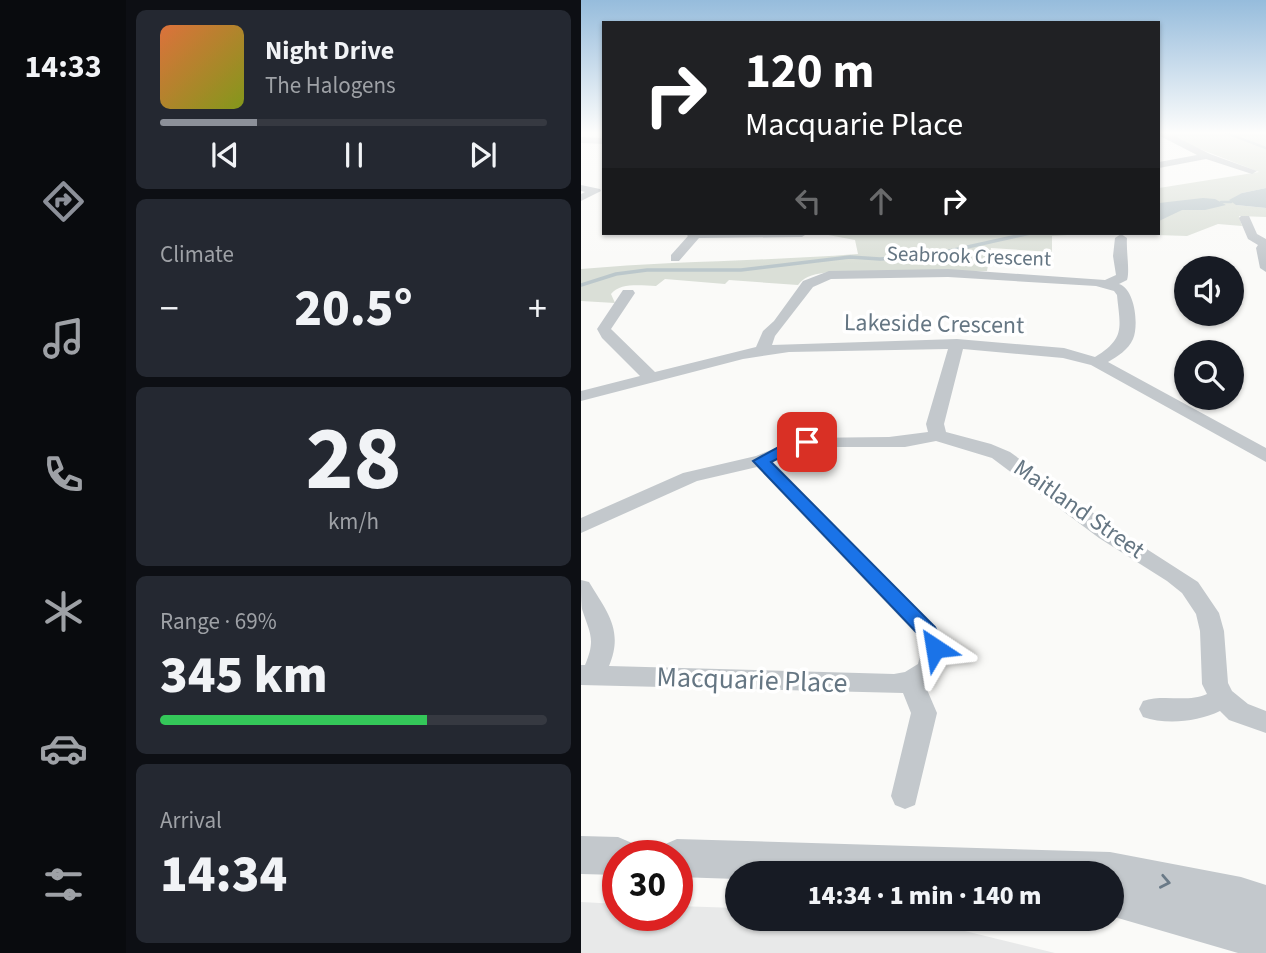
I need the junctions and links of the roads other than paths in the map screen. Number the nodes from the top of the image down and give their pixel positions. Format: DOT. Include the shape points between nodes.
graph roads {
  1 [pos="1245,218"];
  2 [pos="692,235"];
  3 [pos="1121,238"];
  4 [pos="1266,245"];
  5 [pos="675,258"];
  6 [pos="1266,268"];
  7 [pos="1108,284"];
  8 [pos="628,293"];
  9 [pos="957,344"];
  10 [pos="763,350"];
  11 [pos="1097,362"];
  12 [pos="651,377"];
  13 [pos="581,396"];
  14 [pos="938,435"];
  15 [pos="1266,456"];
  16 [pos="761,461"];
  17 [pos="581,526"];
  18 [pos="581,588"];
  19 [pos="587,675"];
  20 [pos="911,681"];
  21 [pos="1221,699"];
  22 [pos="1152,709"];
  23 [pos="1266,722"];
  24 [pos="905,796"];
  25 [pos="581,855"];
  26 [pos="602,856"];
  27 [pos="693,859"];
  28 [pos="749,861"];
  29 [pos="1124,875"];
  30 [pos="1124,899"];
  31 [pos="1266,906"];
  32 [pos="1266,940"];
  1 -- 4 [label="street" via="1252,236"];
  2 -- 5 [label="street"];
  3 -- 7 [label="street" via="1122,277"];
  4 -- 6 [label="street" via="1262,248"];
  7 -- 10 [label="street, Seabrook Crescent" via="948,273 829,275 808,284 768,334"];
  7 -- 11 [label="street" via="1124,294 1127,340 1121,349"];
  8 -- 12 [label="street" via="604,329"];
  9 -- 10 [label="street, Lakeside Crescent"];
  9 -- 11 [label="street, Lakeside Crescent" via="1064,353"];
  9 -- 14 [label="street" via="935,424"];
  10 -- 12 [label="street, Lakeside Crescent"];
  11 -- 15 [label="street, Lakeside Crescent"];
  12 -- 13 [label="street, Lakeside Crescent"];
  14 -- 16 [label="street" via="899,443 807,442"];
  14 -- 21 [label="street, Maitland Street" via="998,453 1135,552 1171,571 1199,597 1211,625 1211,676"];
  16 -- 17 [label="street" via="673,481"];
  16 -- 20 [label="street" via="928,632 935,648 929,670"];
  18 -- 19 [label="street, Macquarie Place" via="605,630 605,647"];
  19 -- 20 [label="street, Macquarie Place"];
  20 -- 24 [label="street" via="924,713"];
  21 -- 22 [label="street" via="1199,709"];
  21 -- 23 [label="street" via="1247,717"];
  25 -- 26 [label="street"];
  27 -- 28 [label="street"];
  29 -- 31 [label="street, one-way"];
  30 -- 32 [label="street"];
}
